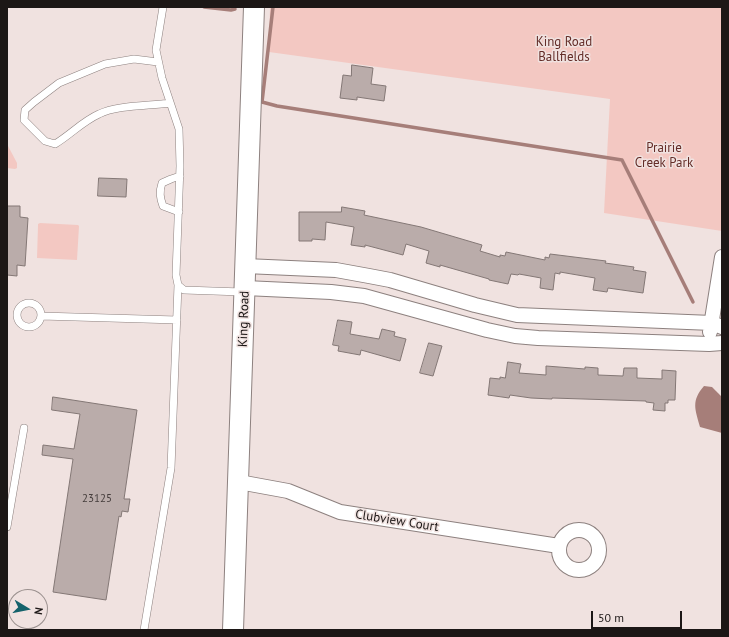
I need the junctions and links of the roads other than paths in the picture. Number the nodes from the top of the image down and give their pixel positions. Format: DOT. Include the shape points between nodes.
graph roads {
  1 [pos="163,7"];
  2 [pos="254,7"];
  3 [pos="158,62"];
  4 [pos="170,103"];
  5 [pos="180,176"];
  6 [pos="178,212"];
  7 [pos="722,257"];
  8 [pos="245,266"];
  9 [pos="369,276"];
  10 [pos="178,285"];
  11 [pos="245,290"];
  12 [pos="364,296"];
  13 [pos="475,305"];
  14 [pos="41,316"];
  15 [pos="579,318"];
  16 [pos="177,320"];
  17 [pos="469,325"];
  18 [pos="717,325"];
  19 [pos="579,340"];
  20 [pos="715,343"];
  21 [pos="24,428"];
  22 [pos="239,482"];
  23 [pos="7,526"];
  24 [pos="559,546"];
  25 [pos="144,630"];
  26 [pos="233,630"];
  1 -- 3 [label="lane" via="156,50"];
  2 -- 8 [label="main road, King Road"];
  3 -- 4 [label="lane"];
  3 -- 4 [label="lane" via="134,59 105,64 59,83 25,110 24,120 45,141 55,144 100,113"];
  4 -- 5 [label="lane" via="179,129"];
  5 -- 6 [label="lane"];
  5 -- 6 [label="lane" via="162,183 160,189 164,206"];
  6 -- 10 [label="lane"];
  7 -- 18 [label="street"];
  8 -- 9 [label="street" via="336,270"];
  8 -- 11 [label="main road, King Road"];
  9 -- 12 [label="street"];
  9 -- 13 [label="street"];
  10 -- 11 [label="lane" via="184,290"];
  10 -- 16 [label="lane"];
  11 -- 12 [label="street" via="332,292"];
  11 -- 22 [label="main road, King Road"];
  12 -- 17 [label="street"];
  13 -- 15 [label="street" via="517,315"];
  13 -- 17 [label="street"];
  14 -- 16 [label="lane"];
  15 -- 18 [label="street"];
  15 -- 19 [label="street"];
  16 -- 25 [label="lane" via="171,468"];
  17 -- 19 [label="street" via="515,336"];
  18 -- 20 [label="street"];
  19 -- 20 [label="street"];
  21 -- 23 [label="lane"];
  22 -- 24 [label="street, Clubview Court" via="288,491 340,512"];
  22 -- 26 [label="main road, King Road"];
}
